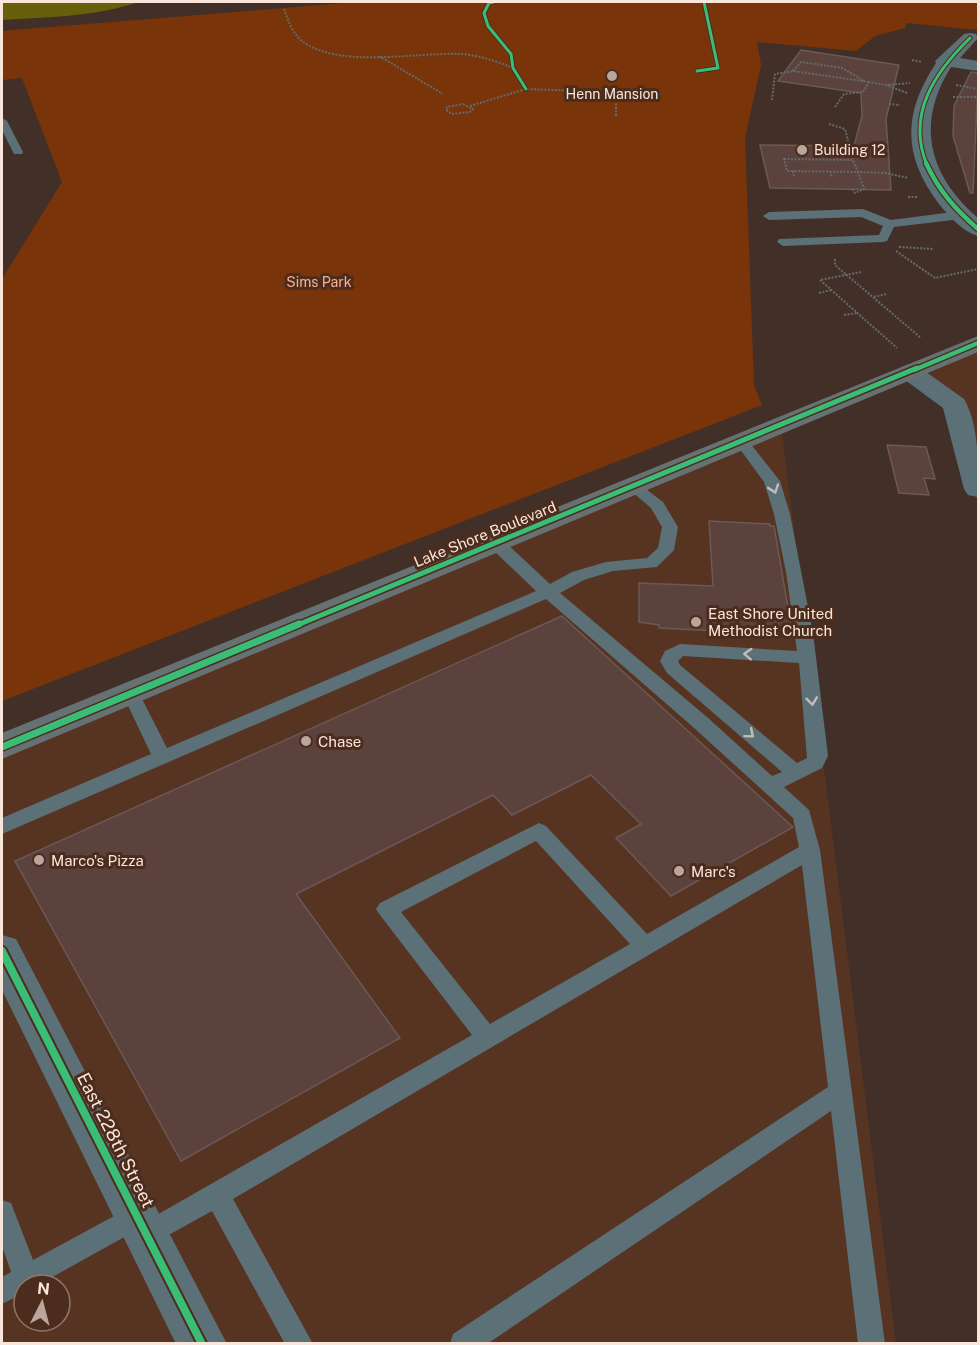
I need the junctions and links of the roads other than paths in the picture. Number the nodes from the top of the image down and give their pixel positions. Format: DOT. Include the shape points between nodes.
graph roads {
  1 [pos="970,38"];
  2 [pos="944,61"];
  3 [pos="978,66"];
  4 [pos="2,121"];
  5 [pos="18,152"];
  6 [pos="961,215"];
  7 [pos="770,216"];
  8 [pos="890,224"];
  9 [pos="978,229"];
  10 [pos="783,242"];
  11 [pos="978,343"];
  12 [pos="910,372"];
  13 [pos="971,437"];
  14 [pos="741,441"];
  15 [pos="633,486"];
  16 [pos="978,489"];
  17 [pos="496,543"];
  18 [pos="548,592"];
  19 [pos="807,658"];
  20 [pos="131,693"];
  21 [pos="2,747"];
  22 [pos="161,756"];
  23 [pos="796,773"];
  24 [pos="770,786"];
  25 [pos="2,826"];
  26 [pos="810,849"];
  27 [pos="645,946"];
  28 [pos="6,969"];
  29 [pos="488,1038"];
  30 [pos="841,1091"];
  31 [pos="217,1195"];
  32 [pos="2,1212"];
  33 [pos="143,1225"];
  34 [pos="25,1273"];
  35 [pos="35,1273"];
  36 [pos="202,1344"];
  37 [pos="300,1344"];
  38 [pos="463,1344"];
  39 [pos="872,1344"];
  1 -- 2 [label="street"];
  2 -- 3 [label="street"];
  2 -- 6 [label="street" via="926,91 919,125 927,167"];
  4 -- 5 [label="lane"];
  6 -- 8 [label="lane"];
  6 -- 9 [label="street"];
  7 -- 8 [label="lane" via="863,213"];
  8 -- 10 [label="lane" via="883,238"];
  11 -- 12 [label="main road, Lake Shore Boulevard"];
  12 -- 13 [label="street" via="956,405"];
  12 -- 14 [label="main road, Lake Shore Boulevard"];
  13 -- 16 [label="street"];
  14 -- 15 [label="main road, Lake Shore Boulevard"];
  14 -- 19 [label="lane, one-way" via="772,481 795,572"];
  15 -- 17 [label="main road, Lake Shore Boulevard"];
  15 -- 18 [label="lane" via="657,505 670,526 666,550 651,563 612,566 578,576"];
  17 -- 18 [label="lane"];
  17 -- 20 [label="main road, Lake Shore Boulevard"];
  18 -- 22 [label="lane"];
  18 -- 24 [label="lane"];
  19 -- 23 [label="lane, one-way" via="818,756 815,763"];
  19 -- 23 [label="lane, one-way" via="680,650 669,661 673,669"];
  20 -- 21 [label="main road, Lake Shore Boulevard"];
  20 -- 22 [label="lane"];
  22 -- 25 [label="lane"];
  23 -- 24 [label="lane"];
  24 -- 26 [label="lane" via="802,815"];
  26 -- 27 [label="lane"];
  26 -- 30 [label="lane"];
  27 -- 29 [label="lane"];
  27 -- 29 [label="lane" via="539,831 387,909"];
  28 -- 33 [label="street, East 228th Street"];
  29 -- 31 [label="lane"];
  30 -- 38 [label="lane"];
  30 -- 39 [label="lane"];
  31 -- 33 [label="lane"];
  31 -- 37 [label="lane"];
  32 -- 34 [label="lane"];
  33 -- 35 [label="lane"];
  33 -- 36 [label="street, East 228th Street"];
}
